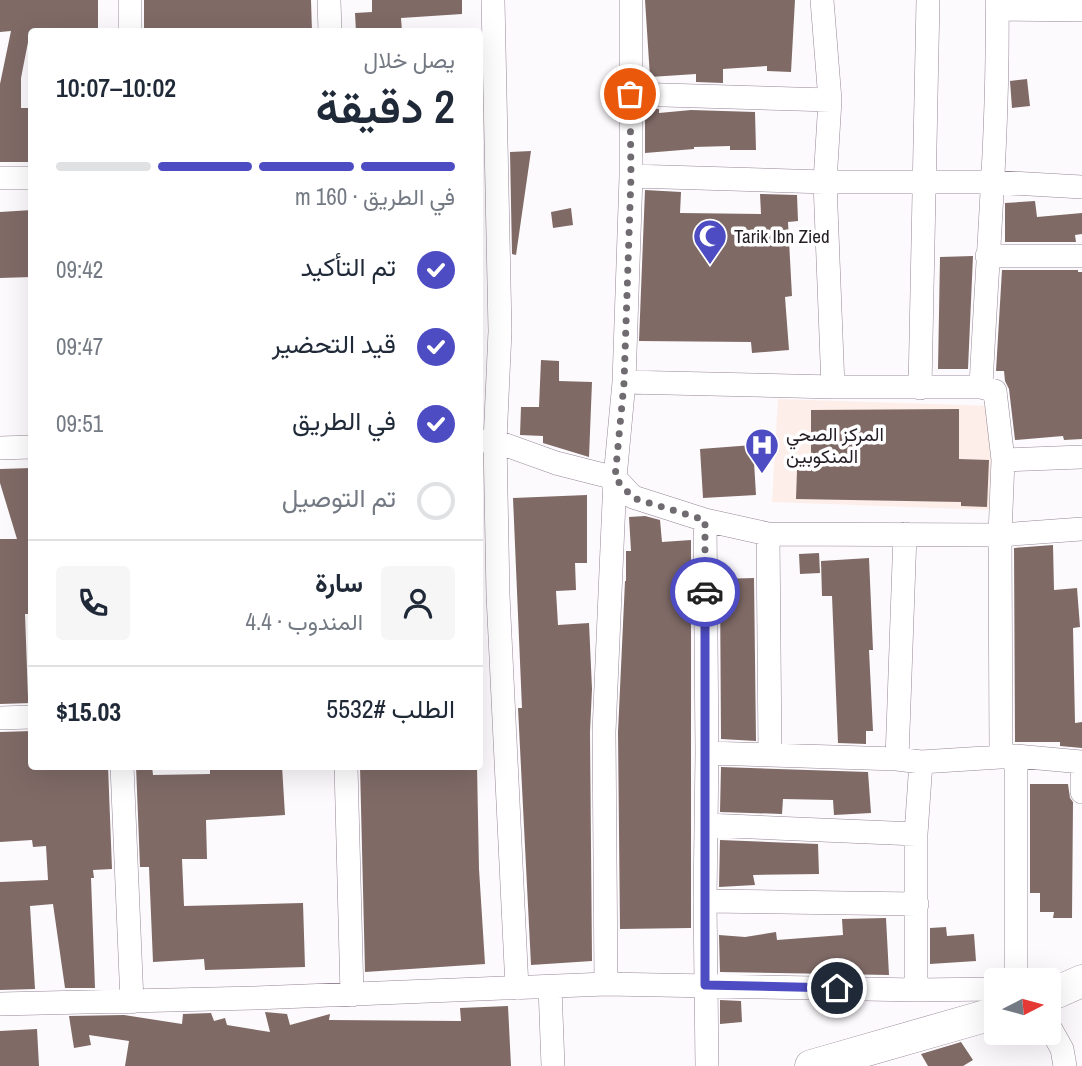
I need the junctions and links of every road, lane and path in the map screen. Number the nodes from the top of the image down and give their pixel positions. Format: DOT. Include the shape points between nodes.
graph roads {
  1 [pos="130,0"];
  2 [pos="329,0"];
  3 [pos="493,0"];
  4 [pos="631,0"];
  5 [pos="822,0"];
  6 [pos="928,0"];
  7 [pos="997,4"];
  8 [pos="1082,10"];
  9 [pos="130,28"];
  10 [pos="330,28"];
  11 [pos="630,94"];
  12 [pos="830,100"];
  13 [pos="631,176"];
  14 [pos="0,178"];
  15 [pos="28,178"];
  16 [pos="926,180"];
  17 [pos="825,182"];
  18 [pos="993,182"];
  19 [pos="1082,187"];
  20 [pos="987,256"];
  21 [pos="1082,256"];
  22 [pos="624,383"];
  23 [pos="832,387"];
  24 [pos="981,387"];
  25 [pos="920,388"];
  26 [pos="487,441"];
  27 [pos="28,447"];
  28 [pos="0,448"];
  29 [pos="1082,457"];
  30 [pos="1003,460"];
  31 [pos="615,478"];
  32 [pos="705,520"];
  33 [pos="1082,529"];
  34 [pos="768,534"];
  35 [pos="905,534"];
  36 [pos="1000,535"];
  37 [pos="28,717"];
  38 [pos="0,718"];
  39 [pos="707,753"];
  40 [pos="770,754"];
  41 [pos="1009,756"];
  42 [pos="897,759"];
  43 [pos="921,762"];
  44 [pos="1082,762"];
  45 [pos="122,770"];
  46 [pos="346,770"];
  47 [pos="1082,792"];
  48 [pos="706,825"];
  49 [pos="916,834"];
  50 [pos="705,901"];
  51 [pos="917,904"];
  52 [pos="1016,968"];
  53 [pos="1082,981"];
  54 [pos="1061,983"];
  55 [pos="606,984"];
  56 [pos="705,985"];
  57 [pos="550,987"];
  58 [pos="517,988"];
  59 [pos="984,989"];
  60 [pos="916,990"];
  61 [pos="1061,990"];
  62 [pos="352,995"];
  63 [pos="132,1002"];
  64 [pos="0,1004"];
  65 [pos="984,1016"];
  66 [pos="1060,1045"];
  67 [pos="553,1066"];
  68 [pos="706,1066"];
  69 [pos="810,1066"];
  70 [pos="1065,1066"];
  1 -- 9 [label="street"];
  2 -- 10 [label="street"];
  3 -- 26 [label="street" via="500,331"];
  4 -- 11 [label="street"];
  5 -- 12 [label="street"];
  6 -- 16 [label="street"];
  7 -- 8 [label="street"];
  7 -- 18 [label="street"];
  11 -- 12 [label="street"];
  11 -- 13 [label="street"];
  12 -- 17 [label="street"];
  13 -- 17 [label="street"];
  13 -- 22 [label="street"];
  14 -- 15 [label="street"];
  16 -- 17 [label="street"];
  16 -- 18 [label="street"];
  16 -- 25 [label="street"];
  17 -- 23 [label="street"];
  18 -- 19 [label="street"];
  18 -- 20 [label="street"];
  20 -- 21 [label="street"];
  20 -- 24 [label="street"];
  22 -- 23 [label="street"];
  22 -- 31 [label="street"];
  23 -- 25 [label="street"];
  24 -- 25 [label="street"];
  24 -- 30 [label="street" via="995,391"];
  26 -- 31 [label="street"];
  26 -- 58 [label="street"];
  27 -- 28 [label="street"];
  29 -- 30 [label="street"];
  30 -- 36 [label="street"];
  31 -- 32 [label="street" via="633,498"];
  31 -- 55 [label="street" via="604,732"];
  32 -- 34 [label="street"];
  32 -- 39 [label="street"];
  33 -- 36 [label="street"];
  34 -- 35 [label="street"];
  34 -- 40 [label="street"];
  35 -- 36 [label="street"];
  35 -- 42 [label="street"];
  36 -- 41 [label="street"];
  37 -- 38 [label="street"];
  39 -- 40 [label="street"];
  39 -- 48 [label="street"];
  40 -- 42 [label="street"];
  41 -- 43 [label="street"];
  41 -- 44 [label="street"];
  41 -- 52 [label="street"];
  42 -- 43 [label="street"];
  43 -- 49 [label="street"];
  44 -- 47 [label="street"];
  45 -- 63 [label="street"];
  46 -- 62 [label="street"];
  48 -- 49 [label="street"];
  48 -- 50 [label="street"];
  49 -- 51 [label="street"];
  50 -- 51 [label="street"];
  50 -- 56 [label="street"];
  51 -- 60 [label="street"];
  53 -- 54 [label="street"];
  53 -- 61 [label="street"];
  55 -- 56 [label="street"];
  55 -- 57 [label="street"];
  56 -- 60 [label="street"];
  56 -- 68 [label="street"];
  57 -- 58 [label="street"];
  57 -- 67 [label="street"];
  58 -- 62 [label="street"];
  59 -- 60 [label="street"];
  62 -- 63 [label="street"];
  63 -- 64 [label="street"];
  65 -- 69 [label="street"];
  66 -- 70 [label="street"];
}
